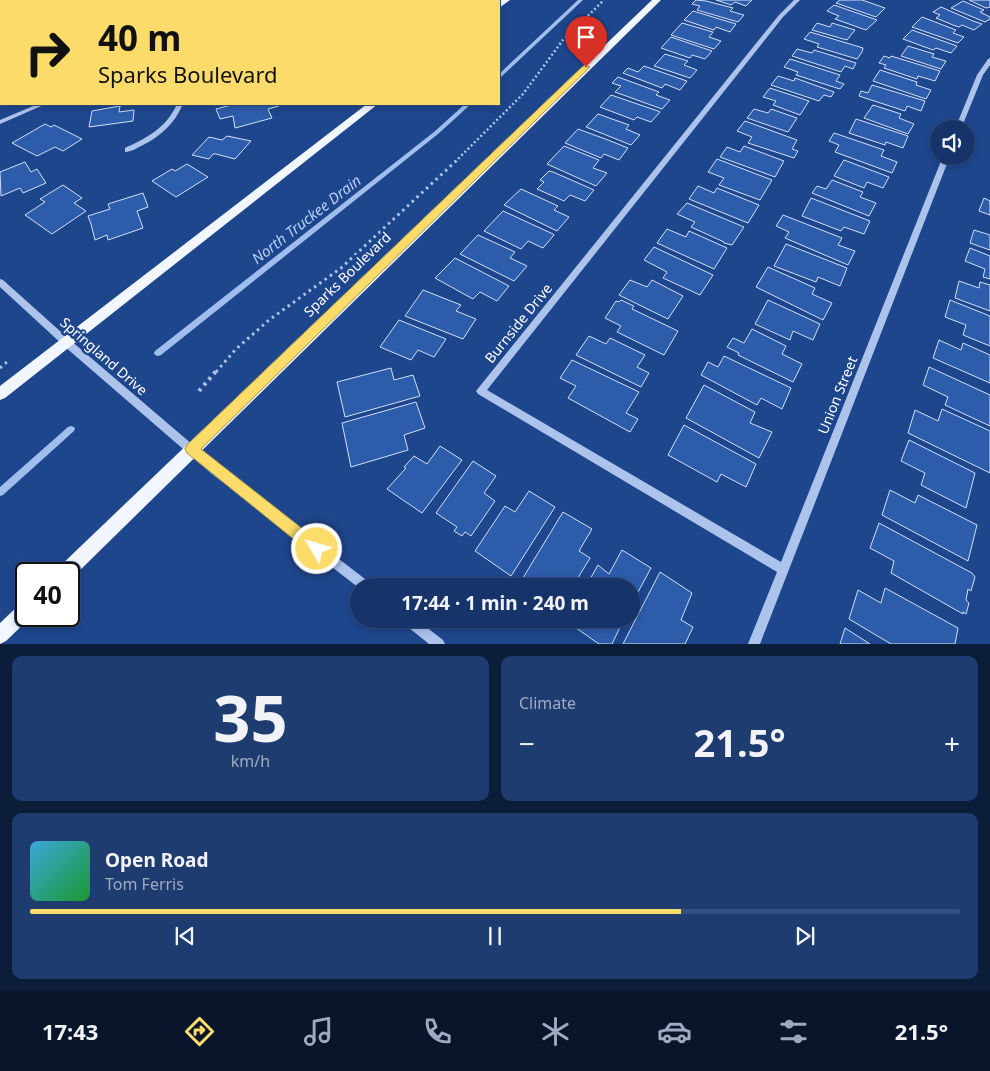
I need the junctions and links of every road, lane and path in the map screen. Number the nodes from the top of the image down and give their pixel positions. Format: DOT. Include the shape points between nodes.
graph roads {
  1 [pos="604,0"];
  2 [pos="657,0"];
  3 [pos="797,0"];
  4 [pos="990,60"];
  5 [pos="41,105"];
  6 [pos="180,105"];
  7 [pos="372,105"];
  8 [pos="962,120"];
  9 [pos="0,122"];
  10 [pos="127,150"];
  11 [pos="943,165"];
  12 [pos="0,282"];
  13 [pos="66,342"];
  14 [pos="8,361"];
  15 [pos="0,368"];
  16 [pos="199,391"];
  17 [pos="0,394"];
  18 [pos="191,449"];
  19 [pos="76,562"];
  20 [pos="783,569"];
  21 [pos="355,578"];
  22 [pos="15,621"];
  23 [pos="419,628"];
  24 [pos="0,635"];
  25 [pos="439,644"];
  26 [pos="754,644"];
  1 -- 16 [label="path" via="563,40 522,94 486,134 341,268 269,320 236,349"];
  2 -- 18 [label="main road, Sparks Boulevard"];
  3 -- 20 [label="street, Burnside Drive" via="481,391"];
  4 -- 8 [label="street" via="980,75"];
  5 -- 9 [label="street"];
  6 -- 10 [label="street" via="168,124 148,141"];
  7 -- 13 [label="main road"];
  11 -- 20 [label="street, Union Street"];
  12 -- 13 [label="street, Springland Drive"];
  13 -- 17 [label="main road"];
  13 -- 18 [label="street, Springland Drive"];
  14 -- 15 [label="path"];
  18 -- 19 [label="main road, Sparks Boulevard"];
  18 -- 21 [label="street, Springland Drive"];
  20 -- 26 [label="street, Union Street"];
  22 -- 24 [label="main road"];
  23 -- 25 [label="street"];
}
